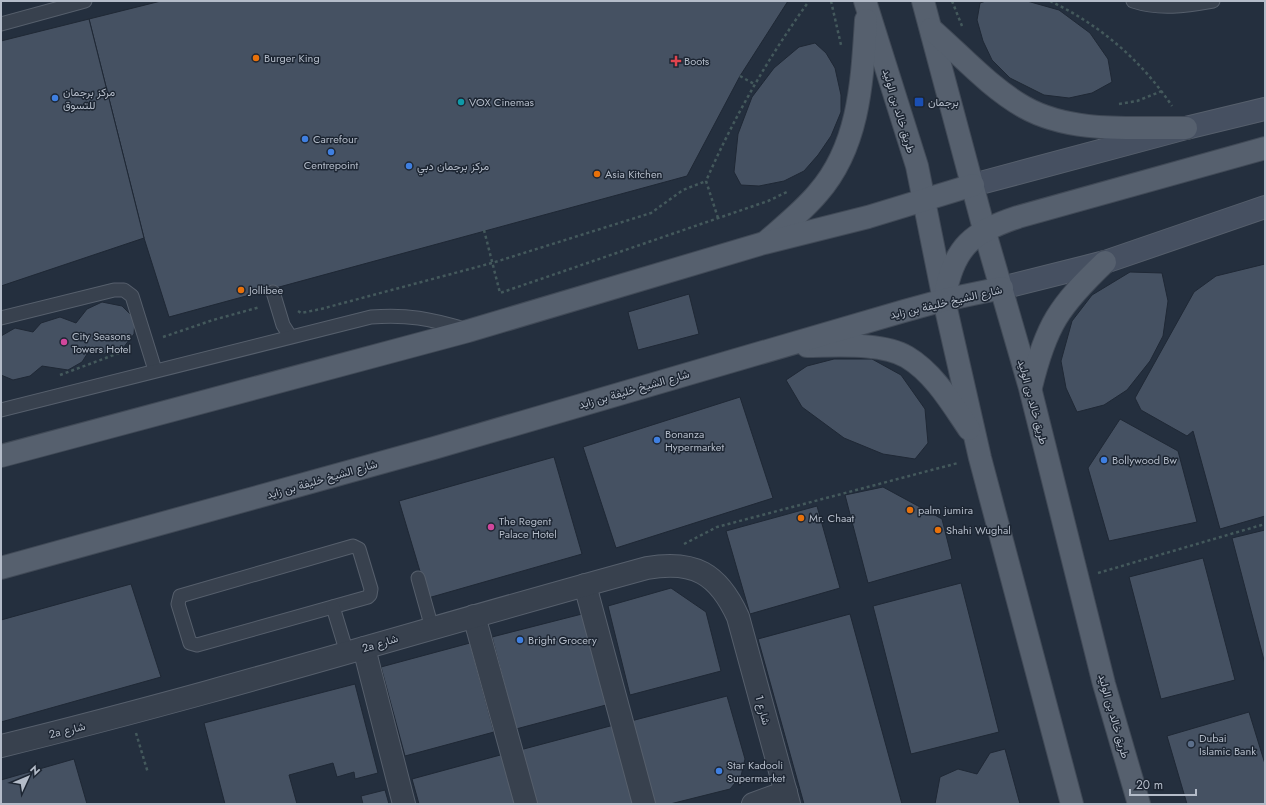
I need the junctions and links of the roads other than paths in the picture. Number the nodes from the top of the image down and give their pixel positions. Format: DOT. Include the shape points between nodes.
graph roads {
  1 [pos="85,1"];
  2 [pos="923,1"];
  3 [pos="1133,1"];
  4 [pos="1213,1"];
  5 [pos="866,4"];
  6 [pos="1,24"];
  7 [pos="931,29"];
  8 [pos="1265,109"];
  9 [pos="1186,128"];
  10 [pos="1265,148"];
  11 [pos="973,185"];
  12 [pos="923,200"];
  13 [pos="1265,207"];
  14 [pos="984,229"];
  15 [pos="764,243"];
  16 [pos="1105,262"];
  17 [pos="1002,288"];
  18 [pos="275,298"];
  19 [pos="944,300"];
  20 [pos="1,318"];
  21 [pos="468,330"];
  22 [pos="290,336"];
  23 [pos="777,346"];
  24 [pos="155,370"];
  25 [pos="1030,388"];
  26 [pos="1,410"];
  27 [pos="978,448"];
  28 [pos="1,456"];
  29 [pos="1,568"];
  30 [pos="418,578"];
  31 [pos="585,585"];
  32 [pos="333,607"];
  33 [pos="474,616"];
  34 [pos="738,617"];
  35 [pos="432,628"];
  36 [pos="356,650"];
  37 [pos="1,746"];
  38 [pos="787,798"];
  39 [pos="404,804"];
  40 [pos="526,804"];
  41 [pos="644,804"];
  42 [pos="753,804"];
  43 [pos="1072,804"];
  44 [pos="1139,804"];
  1 -- 6 [label="lane"];
  2 -- 7 [label="main road, طريق خالد بن الوليد"];
  3 -- 4 [label="lane" via="1158,7 1186,6"];
  5 -- 12 [label="main road, طريق خالد بن الوليد" via="917,166"];
  5 -- 15 [label="main road" via="862,87 856,118 846,144 834,170 819,192"];
  7 -- 9 [label="main road" via="993,85 1025,108 1055,119 1091,126"];
  7 -- 11 [label="main road, طريق خالد بن الوليد"];
  8 -- 9 [label="main road"];
  9 -- 11 [label="main road"];
  10 -- 14 [label="main road" via="1031,213"];
  11 -- 12 [label="main road"];
  11 -- 14 [label="main road, طريق خالد بن الوليد"];
  12 -- 15 [label="main road" via="868,217"];
  12 -- 19 [label="main road, طريق خالد بن الوليد"];
  13 -- 16 [label="main road, شارع الشيخ خليفة بن زايد"];
  14 -- 17 [label="main road, طريق خالد بن الوليد"];
  14 -- 19 [label="main road" via="969,241 957,258 948,277"];
  15 -- 21 [label="main road"];
  16 -- 17 [label="main road, شارع الشيخ خليفة بن زايد"];
  16 -- 25 [label="main road" via="1067,300 1054,320 1038,357"];
  17 -- 19 [label="main road, شارع الشيخ خليفة بن زايد"];
  17 -- 25 [label="main road, طريق خالد بن الوليد"];
  18 -- 22 [label="lane" via="283,325"];
  19 -- 23 [label="main road, شارع الشيخ خليفة بن زايد"];
  19 -- 27 [label="main road, طريق خالد بن الوليد"];
  20 -- 24 [label="lane" via="119,289 132,296"];
  21 -- 22 [label="lane" via="428,318 385,316"];
  21 -- 28 [label="main road"];
  22 -- 24 [label="lane"];
  23 -- 27 [label="main road" via="859,346 880,348 906,356 938,385"];
  23 -- 29 [label="main road, شارع الشيخ خليفة بن زايد" via="426,450"];
  24 -- 26 [label="lane"];
  25 -- 44 [label="main road, طريق خالد بن الوليد" via="1104,684"];
  27 -- 43 [label="main road, طريق خالد بن الوليد"];
  30 -- 35 [label="lane"];
  31 -- 33 [label="street, 2a شارع"];
  31 -- 34 [label="street, 2a شارع" via="669,564 692,568 712,579 728,596"];
  31 -- 41 [label="street"];
  32 -- 32 [label="lane" via="370,595 371,589 359,549 355,546 182,595 178,601 189,641 194,645"];
  32 -- 36 [label="lane"];
  33 -- 35 [label="street, 2a شارع"];
  33 -- 40 [label="street"];
  34 -- 38 [label="street, شارع 1"];
  35 -- 36 [label="street, 2a شارع"];
  36 -- 37 [label="street, 2a شارع" via="131,714"];
  36 -- 39 [label="street"];
  38 -- 42 [label="street"];
}
